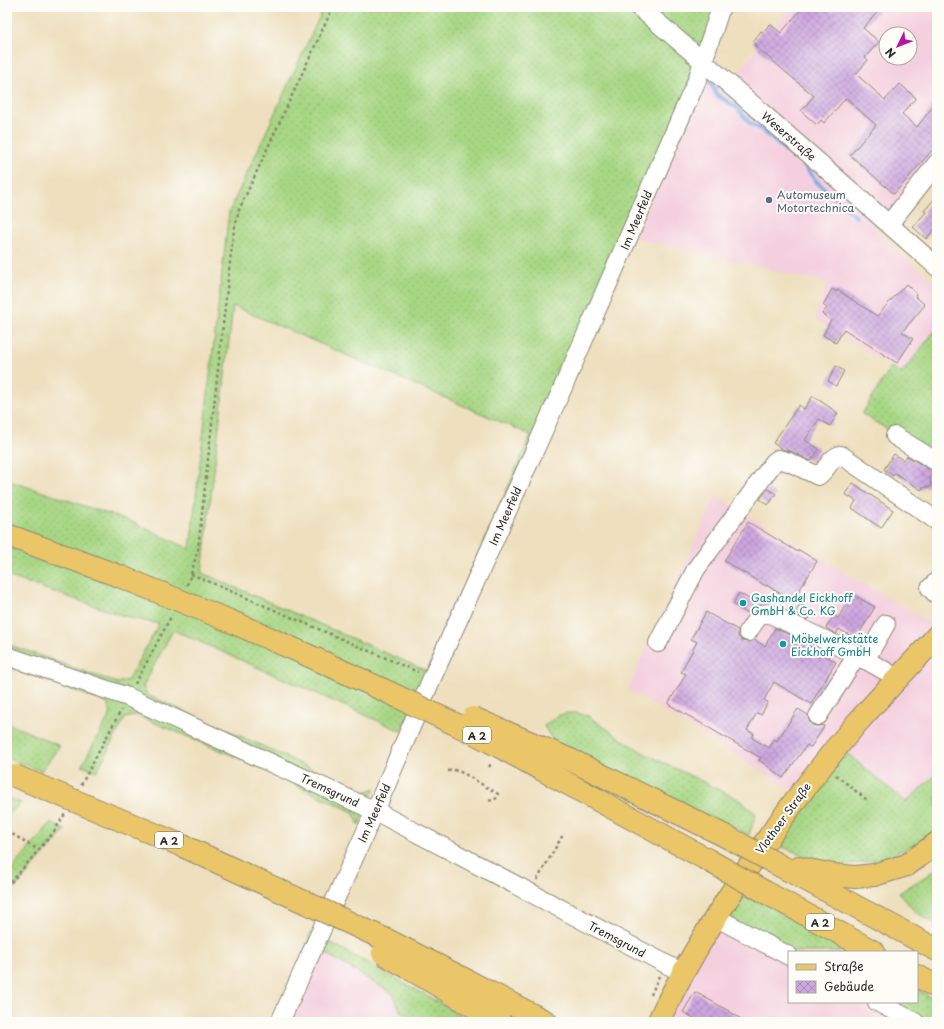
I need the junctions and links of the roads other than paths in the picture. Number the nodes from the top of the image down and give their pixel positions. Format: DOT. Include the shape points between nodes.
graph roads {
  1 [pos="639,7"];
  2 [pos="721,7"];
  3 [pos="703,61"];
  4 [pos="937,163"];
  5 [pos="889,224"];
  6 [pos="937,267"];
  7 [pos="895,436"];
  8 [pos="937,462"];
  9 [pos="937,521"];
  10 [pos="7,534"];
  11 [pos="886,624"];
  12 [pos="748,632"];
  13 [pos="937,636"];
  14 [pos="658,643"];
  15 [pos="7,656"];
  16 [pos="861,658"];
  17 [pos="896,680"];
  18 [pos="390,692"];
  19 [pos="818,716"];
  20 [pos="11,775"];
  21 [pos="375,811"];
  22 [pos="937,843"];
  23 [pos="774,863"];
  24 [pos="715,917"];
  25 [pos="937,950"];
  26 [pos="872,951"];
  27 [pos="788,955"];
  28 [pos="683,973"];
  29 [pos="918,977"];
  30 [pos="455,985"];
  31 [pos="937,987"];
  32 [pos="879,1003"];
  33 [pos="660,1021"];
  34 [pos="280,1022"];
  35 [pos="500,1022"];
  36 [pos="546,1022"];
  37 [pos="914,1022"];
  1 -- 3 [label="street, Weserstraße"];
  2 -- 3 [label="street, Im Meerfeld"];
  3 -- 5 [label="street, Weserstraße"];
  3 -- 21 [label="street, Im Meerfeld" via="564,385"];
  4 -- 5 [label="street"];
  5 -- 6 [label="street, Weserstraße"];
  7 -- 8 [label="street"];
  9 -- 14 [label="street" via="841,455 832,458 818,476 778,459 696,569"];
  10 -- 18 [label="main road, A 2, bridge" via="237,624"];
  11 -- 16 [label="street"];
  12 -- 16 [label="street" via="761,615 768,612"];
  13 -- 17 [label="main road, Vlothoer Straße"];
  15 -- 21 [label="street, Tremsgrund" via="128,697"];
  16 -- 17 [label="street"];
  16 -- 19 [label="street"];
  17 -- 24 [label="main road, Vlothoer Straße" via="857,723 768,837"];
  18 -- 23 [label="main road, bridge" via="457,712 573,761"];
  18 -- 26 [label="main road, A 2, bridge" via="563,781"];
  20 -- 30 [label="main road, A 2, bridge" via="183,846 321,909 384,954"];
  21 -- 28 [label="street, Tremsgrund"];
  21 -- 34 [label="street, Im Meerfeld"];
  22 -- 23 [label="main road" via="907,865 874,875 833,875"];
  23 -- 25 [label="main road"];
  24 -- 27 [label="street"];
  24 -- 28 [label="main road, Vlothoer Straße"];
  28 -- 33 [label="main road, Vlothoer Straße"];
  29 -- 31 [label="main road"];
  30 -- 35 [label="main road"];
  30 -- 36 [label="main road"];
  32 -- 37 [label="street"];
}
